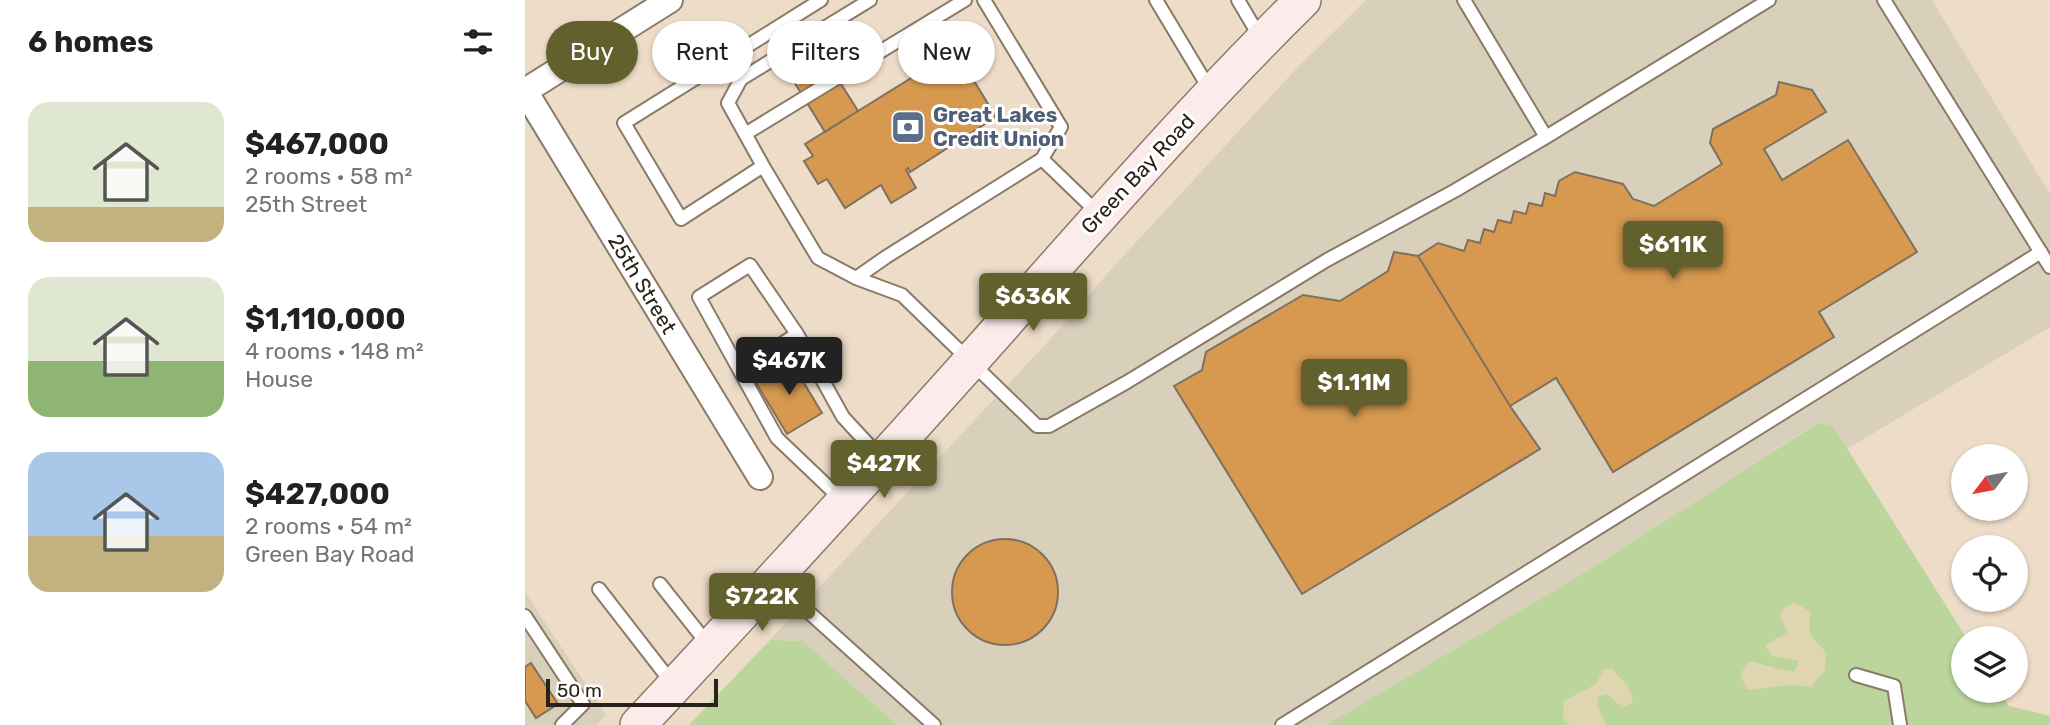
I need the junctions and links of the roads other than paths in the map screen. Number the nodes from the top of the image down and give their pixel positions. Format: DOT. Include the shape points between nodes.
graph roads {
  1 [pos="670,0"];
  2 [pos="821,0"];
  3 [pos="870,0"];
  4 [pos="965,0"];
  5 [pos="984,0"];
  6 [pos="1156,0"];
  7 [pos="1238,0"];
  8 [pos="1303,0"];
  9 [pos="1464,0"];
  10 [pos="1769,0"];
  11 [pos="1884,0"];
  12 [pos="1262,41"];
  13 [pos="525,91"];
  14 [pos="1212,93"];
  15 [pos="745,134"];
  16 [pos="1546,137"];
  17 [pos="1042,159"];
  18 [pos="763,166"];
  19 [pos="1100,215"];
  20 [pos="2041,252"];
  21 [pos="2050,267"];
  22 [pos="856,278"];
  23 [pos="797,334"];
  24 [pos="972,360"];
  25 [pos="740,371"];
  26 [pos="882,460"];
  27 [pos="760,477"];
  28 [pos="845,502"];
  29 [pos="773,580"];
  30 [pos="660,584"];
  31 [pos="599,589"];
  32 [pos="525,616"];
  33 [pos="710,647"];
  34 [pos="1856,675"];
  35 [pos="675,686"];
  36 [pos="562,725"];
  37 [pos="638,725"];
  38 [pos="934,725"];
  39 [pos="1282,725"];
  40 [pos="1900,725"];
  1 -- 13 [label="street"];
  2 -- 18 [label="lane" via="624,123 681,219"];
  3 -- 15 [label="lane" via="741,79 729,103"];
  4 -- 15 [label="lane"];
  5 -- 17 [label="lane" via="1061,127"];
  6 -- 14 [label="lane"];
  7 -- 12 [label="lane"];
  8 -- 12 [label="main road, Green Bay Road"];
  9 -- 16 [label="lane"];
  10 -- 16 [label="lane"];
  11 -- 20 [label="lane"];
  12 -- 14 [label="main road, Green Bay Road"];
  13 -- 27 [label="street, 25th Street"];
  14 -- 19 [label="main road, Green Bay Road"];
  15 -- 18 [label="lane"];
  16 -- 24 [label="lane" via="1327,260 1049,426 1037,426"];
  17 -- 19 [label="lane"];
  17 -- 22 [label="lane"];
  18 -- 22 [label="lane" via="818,258"];
  19 -- 24 [label="main road, Green Bay Road"];
  20 -- 21 [label="lane"];
  20 -- 39 [label="lane"];
  22 -- 24 [label="lane" via="902,295"];
  23 -- 25 [label="lane"];
  23 -- 25 [label="lane" via="750,265 699,297"];
  23 -- 26 [label="lane" via="843,417"];
  24 -- 26 [label="main road, Green Bay Road"];
  25 -- 28 [label="lane" via="777,439"];
  26 -- 28 [label="main road, Green Bay Road"];
  28 -- 29 [label="main road, Green Bay Road"];
  29 -- 33 [label="main road, Green Bay Road"];
  29 -- 38 [label="lane"];
  30 -- 33 [label="lane"];
  31 -- 35 [label="lane"];
  32 -- 36 [label="lane" via="583,704"];
  33 -- 35 [label="main road, Green Bay Road"];
  34 -- 40 [label="lane" via="1894,686"];
  35 -- 37 [label="main road, Green Bay Road"];
}
